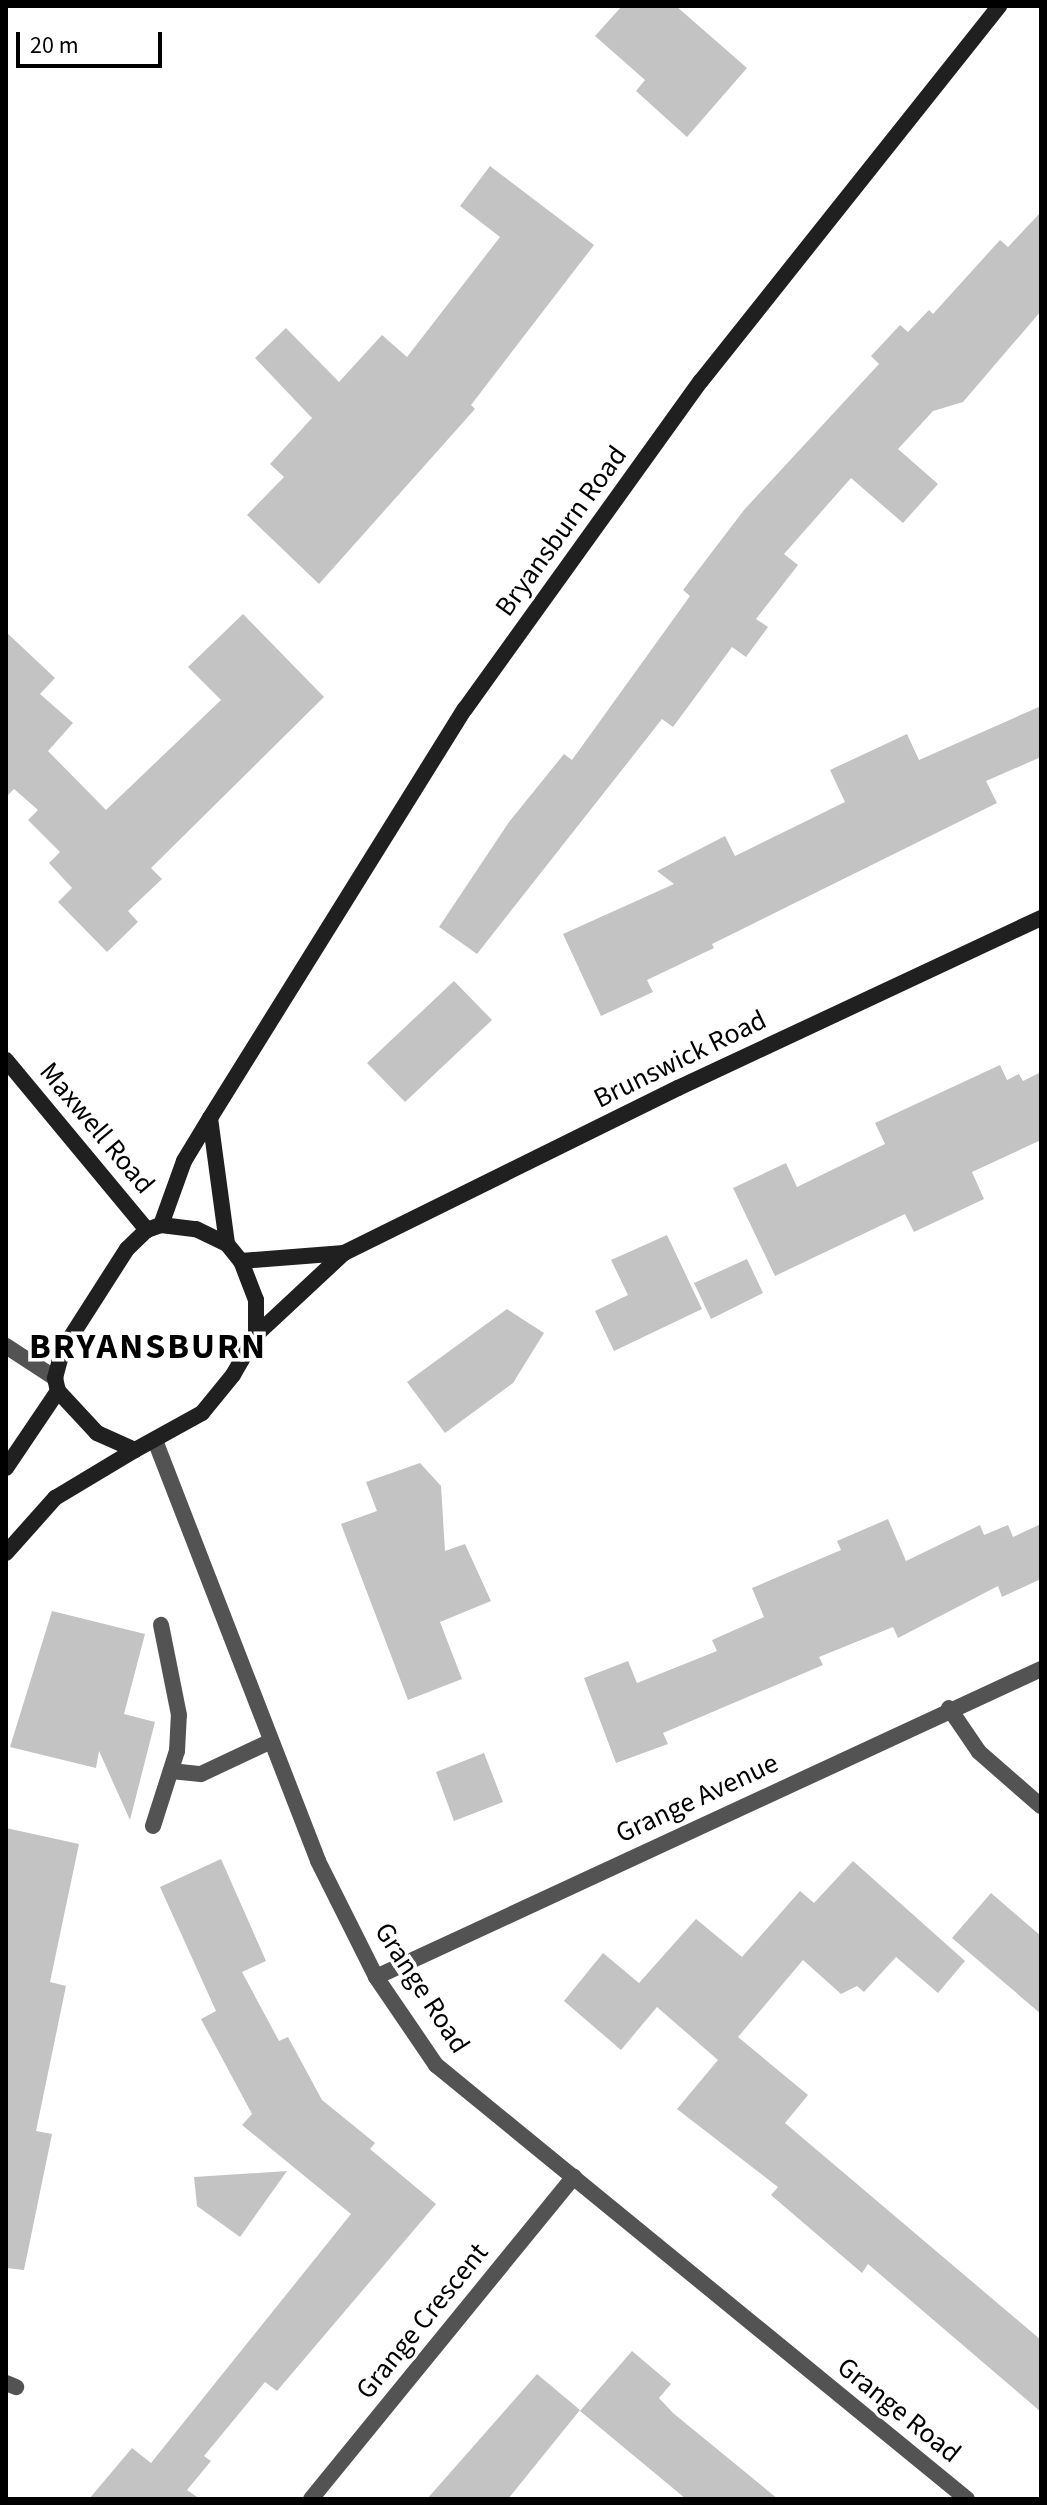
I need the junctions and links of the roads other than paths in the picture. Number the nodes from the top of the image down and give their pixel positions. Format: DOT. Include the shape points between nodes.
graph roads {
  1 [pos="999,6"];
  2 [pos="1041,918"];
  3 [pos="6,1060"];
  4 [pos="210,1118"];
  5 [pos="154,1227"];
  6 [pos="227,1244"];
  7 [pos="344,1253"];
  8 [pos="241,1261"];
  9 [pos="256,1335"];
  10 [pos="6,1346"];
  11 [pos="56,1385"];
  12 [pos="156,1443"];
  13 [pos="135,1450"];
  14 [pos="6,1468"];
  15 [pos="6,1553"];
  16 [pos="161,1625"];
  17 [pos="1041,1669"];
  18 [pos="949,1708"];
  19 [pos="271,1741"];
  20 [pos="171,1771"];
  21 [pos="1041,1806"];
  22 [pos="153,1826"];
  23 [pos="376,1977"];
  24 [pos="574,2177"];
  25 [pos="311,2499"];
  26 [pos="967,2499"];
  1 -- 4 [label="main road, Bryansburn Road" via="701,381 465,709"];
  2 -- 7 [label="main road, Brunswick Road" via="678,1088"];
  3 -- 5 [label="main road, Maxwell Road"];
  4 -- 5 [label="main road, Bryansburn Road"];
  4 -- 6 [label="main road"];
  5 -- 6 [label="main road" via="196,1229"];
  5 -- 11 [label="main road" via="127,1249 63,1349"];
  6 -- 8 [label="main road"];
  7 -- 8 [label="main road, Brunswick Road"];
  7 -- 9 [label="main road, Brunswick Road"];
  8 -- 9 [label="main road" via="256,1300"];
  9 -- 12 [label="main road" via="202,1413"];
  10 -- 11 [label="street"];
  11 -- 13 [label="main road" via="97,1433"];
  11 -- 14 [label="main road"];
  12 -- 13 [label="main road"];
  12 -- 19 [label="street, Grange Road"];
  13 -- 15 [label="main road" via="55,1498"];
  16 -- 20 [label="street" via="179,1715"];
  17 -- 18 [label="street, Grange Avenue"];
  18 -- 21 [label="street" via="979,1752"];
  18 -- 23 [label="street, Grange Avenue"];
  19 -- 20 [label="street" via="201,1774"];
  19 -- 23 [label="street, Grange Road" via="318,1861"];
  20 -- 22 [label="street"];
  23 -- 24 [label="street, Grange Road" via="436,2065"];
  24 -- 25 [label="street, Grange Crescent"];
  24 -- 26 [label="street, Grange Road"];
}
